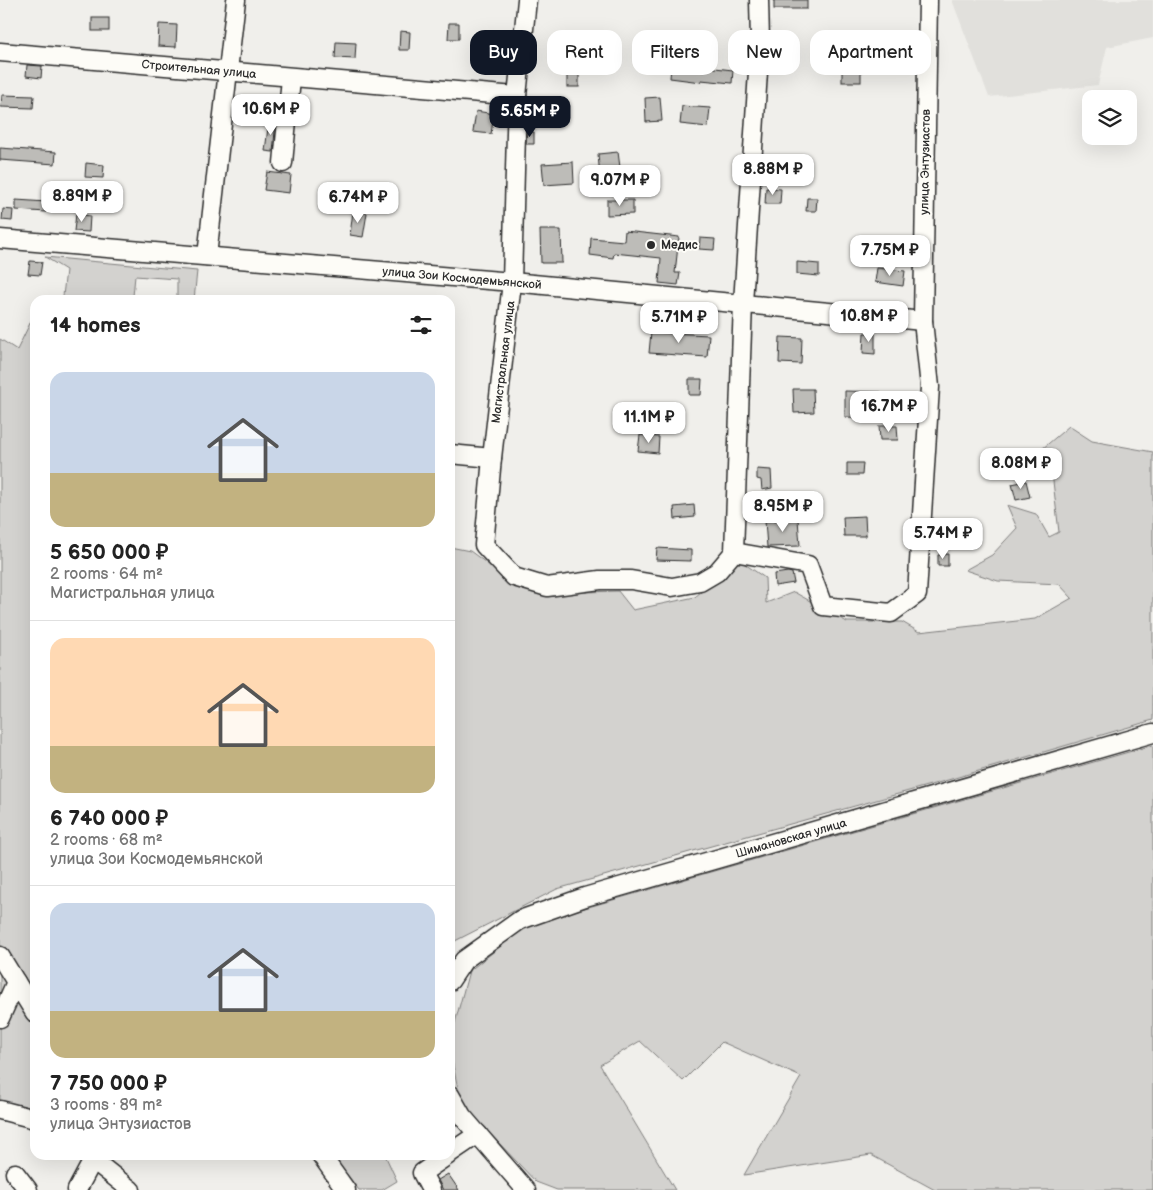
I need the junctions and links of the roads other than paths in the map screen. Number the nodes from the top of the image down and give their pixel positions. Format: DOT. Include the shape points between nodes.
graph roads {
  1 [pos="236,0"];
  2 [pos="526,0"];
  3 [pos="759,0"];
  4 [pos="928,0"];
  5 [pos="0,52"];
  6 [pos="228,71"];
  7 [pos="291,78"];
  8 [pos="517,96"];
  9 [pos="283,163"];
  10 [pos="0,238"];
  11 [pos="207,256"];
  12 [pos="512,282"];
  13 [pos="743,303"];
  14 [pos="923,321"];
  15 [pos="455,454"];
  16 [pos="492,458"];
  17 [pos="734,552"];
  18 [pos="1153,733"];
  19 [pos="0,956"];
  20 [pos="455,974"];
  21 [pos="16,982"];
  22 [pos="30,1005"];
  23 [pos="0,1018"];
  24 [pos="455,1104"];
  25 [pos="0,1110"];
  26 [pos="30,1118"];
  27 [pos="478,1134"];
  28 [pos="455,1150"];
  29 [pos="89,1160"];
  30 [pos="94,1160"];
  31 [pos="325,1160"];
  32 [pos="440,1160"];
  33 [pos="15,1173"];
  34 [pos="28,1190"];
  35 [pos="77,1190"];
  36 [pos="131,1190"];
  37 [pos="346,1190"];
  38 [pos="431,1190"];
  39 [pos="526,1190"];
  1 -- 6 [label="street"];
  2 -- 8 [label="street, Магистральная улица"];
  3 -- 13 [label="street" via="760,41"];
  4 -- 14 [label="street, улица Энтузиастов"];
  5 -- 6 [label="street, Строительная улица"];
  6 -- 7 [label="street, Строительная улица"];
  6 -- 11 [label="street"];
  7 -- 8 [label="street, Строительная улица"];
  7 -- 9 [label="street"];
  8 -- 12 [label="street, Магистральная улица"];
  10 -- 11 [label="street, улица Зои Космодемьянской"];
  11 -- 12 [label="street, улица Зои Космодемьянской"];
  12 -- 13 [label="street, улица Зои Космодемьянской"];
  12 -- 16 [label="street, Магистральная улица"];
  13 -- 14 [label="street, улица Зои Космодемьянской"];
  13 -- 17 [label="street"];
  14 -- 17 [label="street, улица Энтузиастов" via="930,386 917,594 891,613 823,606 808,565"];
  15 -- 16 [label="street"];
  16 -- 17 [label="street, Магистральная улица" via="484,545 514,577 547,587 600,580 631,580 672,587 700,582 717,572"];
  18 -- 20 [label="street, Шимановская улица" via="566,904 520,920 464,960"];
  19 -- 21 [label="street"];
  21 -- 22 [label="street"];
  21 -- 23 [label="street"];
  24 -- 27 [label="street"];
  25 -- 26 [label="street"];
  27 -- 28 [label="street"];
  27 -- 39 [label="street"];
  29 -- 35 [label="street"];
  30 -- 36 [label="street"];
  31 -- 37 [label="street"];
  32 -- 38 [label="street" via="422,1173"];
  33 -- 34 [label="street"];
}
